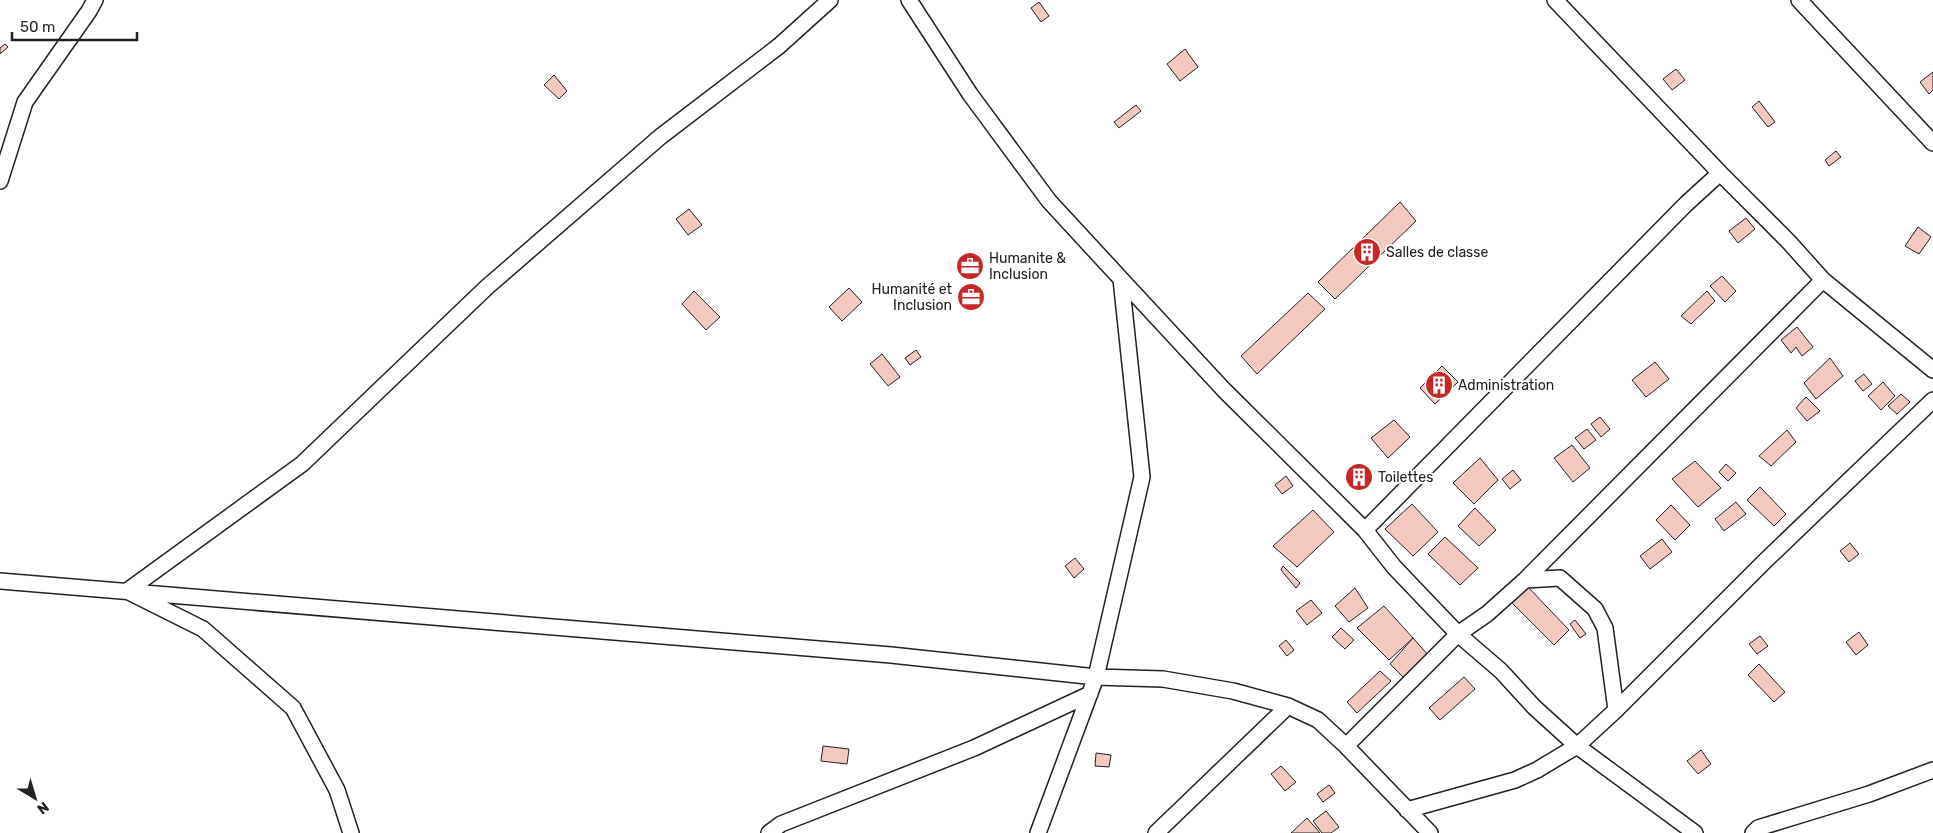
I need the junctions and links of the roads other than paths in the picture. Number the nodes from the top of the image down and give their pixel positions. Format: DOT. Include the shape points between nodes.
graph roads {
  1 [pos="95,0"];
  2 [pos="830,0"];
  3 [pos="909,0"];
  4 [pos="1799,0"];
  5 [pos="1564,3"];
  6 [pos="1933,144"];
  7 [pos="1720,173"];
  8 [pos="0,181"];
  9 [pos="1121,279"];
  10 [pos="1823,280"];
  11 [pos="1933,370"];
  12 [pos="1933,400"];
  13 [pos="1366,530"];
  14 [pos="0,580"];
  15 [pos="1525,580"];
  16 [pos="127,591"];
  17 [pos="1458,634"];
  18 [pos="1096,677"];
  19 [pos="1090,694"];
  20 [pos="1288,706"];
  21 [pos="1616,710"];
  22 [pos="1346,746"];
  23 [pos="1577,746"];
  24 [pos="1933,770"];
  25 [pos="1407,810"];
  26 [pos="351,833"];
  27 [pos="769,833"];
  28 [pos="1038,833"];
  29 [pos="1156,833"];
  30 [pos="1430,833"];
  31 [pos="1695,833"];
  32 [pos="1752,833"];
  1 -- 8 [label="street" via="25,102"];
  2 -- 16 [label="street" via="779,46 660,137 486,288 302,464"];
  3 -- 9 [label="street" via="970,94 1049,201"];
  4 -- 6 [label="street"];
  5 -- 7 [label="street"];
  7 -- 10 [label="street"];
  7 -- 13 [label="street"];
  9 -- 13 [label="street" via="1224,390"];
  9 -- 18 [label="street" via="1142,477"];
  10 -- 11 [label="street"];
  10 -- 15 [label="street"];
  12 -- 21 [label="street"];
  13 -- 17 [label="street" via="1394,567"];
  14 -- 16 [label="street"];
  15 -- 17 [label="street" via="1487,614"];
  15 -- 21 [label="street" via="1560,578 1595,609 1605,628"];
  16 -- 18 [label="street" via="891,655"];
  16 -- 26 [label="street" via="203,629 293,708 337,790"];
  17 -- 22 [label="street"];
  17 -- 23 [label="street"];
  18 -- 19 [label="street"];
  18 -- 20 [label="street" via="1163,679 1233,691"];
  19 -- 27 [label="street" via="974,748 781,824"];
  19 -- 28 [label="street"];
  20 -- 22 [label="street" via="1318,720"];
  20 -- 29 [label="street"];
  21 -- 23 [label="street"];
  22 -- 25 [label="street"];
  23 -- 25 [label="street" via="1514,780"];
  23 -- 31 [label="street"];
  24 -- 32 [label="street" via="1869,794 1758,828"];
  25 -- 30 [label="street"];
}
